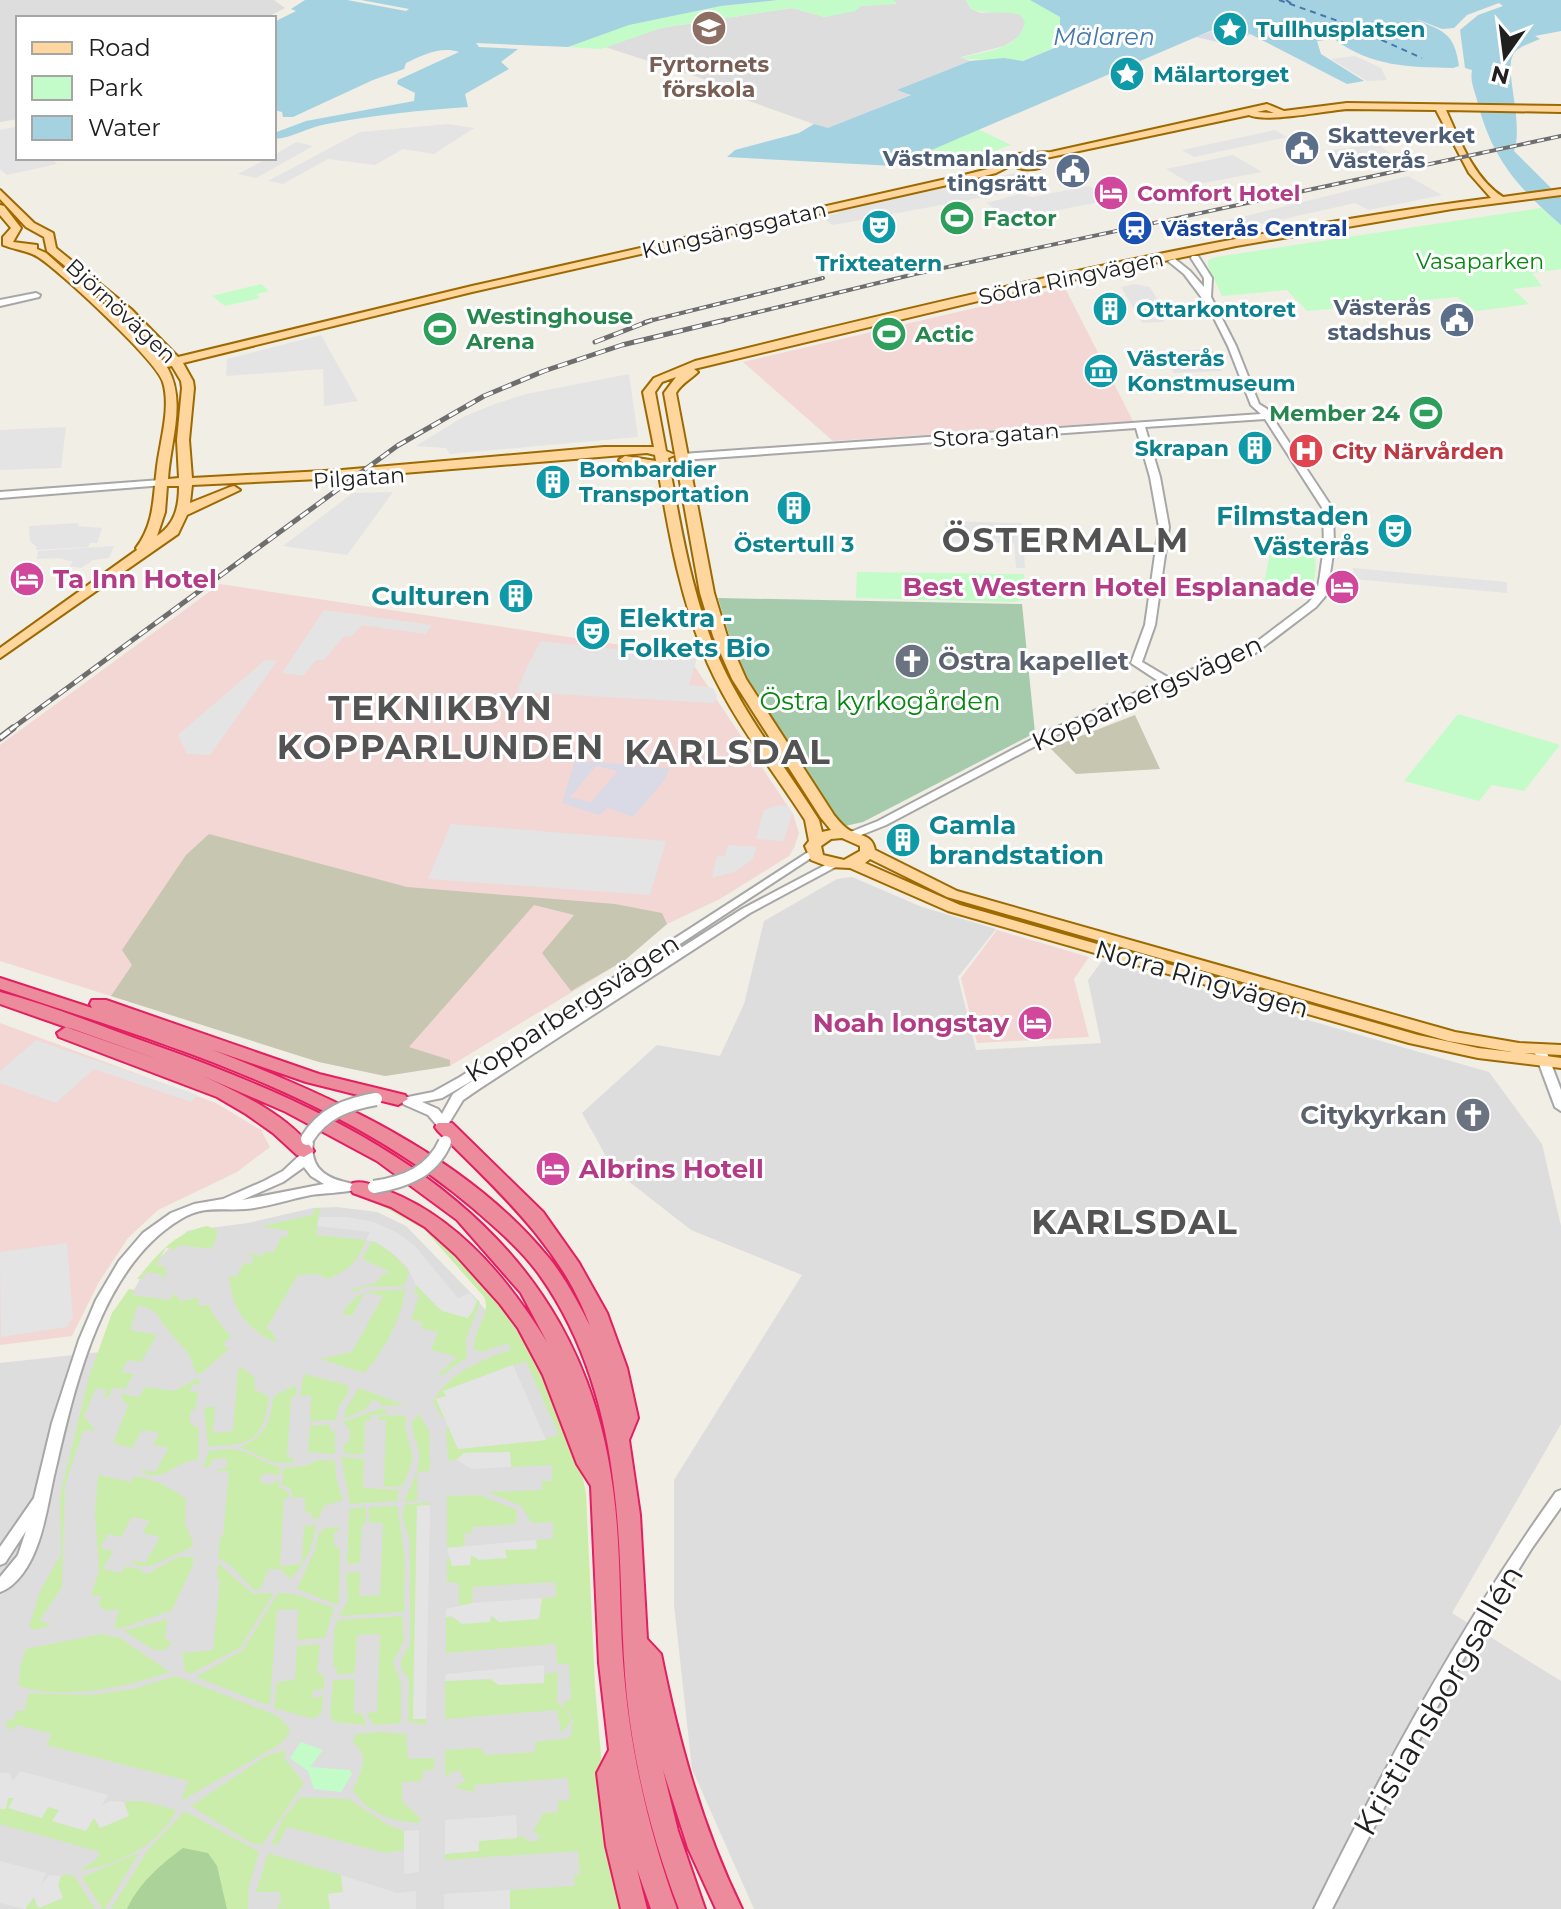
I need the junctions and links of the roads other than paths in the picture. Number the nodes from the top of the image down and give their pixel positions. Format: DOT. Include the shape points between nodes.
graph roads {
  1 [pos="1517,106"];
  2 [pos="1561,108"];
  3 [pos="1440,111"];
  4 [pos="1486,187"];
  5 [pos="0,193"];
  6 [pos="1560,195"];
  7 [pos="1500,197"];
  8 [pos="1526,199"];
  9 [pos="1471,204"];
  10 [pos="0,208"];
  11 [pos="1485,208"];
  12 [pos="46,236"];
  13 [pos="6,238"];
  14 [pos="24,248"];
  15 [pos="0,250"];
  16 [pos="1188,259"];
  17 [pos="499,285"];
  18 [pos="36,295"];
  19 [pos="1208,296"];
  20 [pos="0,303"];
  21 [pos="730,358"];
  22 [pos="177,361"];
  23 [pos="163,368"];
  24 [pos="658,380"];
  25 [pos="671,400"];
  26 [pos="1255,405"];
  27 [pos="1267,416"];
  28 [pos="1224,420"];
  29 [pos="167,424"];
  30 [pos="182,424"];
  31 [pos="1140,426"];
  32 [pos="657,434"];
  33 [pos="637,450"];
  34 [pos="668,454"];
  35 [pos="186,467"];
  36 [pos="252,479"];
  37 [pos="176,487"];
  38 [pos="234,490"];
  39 [pos="0,495"];
  40 [pos="182,516"];
  41 [pos="0,647"];
  42 [pos="0,654"];
  43 [pos="1168,682"];
  44 [pos="882,823"];
  45 [pos="848,834"];
  46 [pos="814,846"];
  47 [pos="867,848"];
  48 [pos="844,864"];
  49 [pos="0,975"];
  50 [pos="0,983"];
  51 [pos="0,998"];
  52 [pos="0,1009"];
  53 [pos="1561,1050"];
  54 [pos="1549,1058"];
  55 [pos="403,1100"];
  56 [pos="1561,1107"];
  57 [pos="444,1130"];
  58 [pos="305,1149"];
  59 [pos="361,1187"];
  60 [pos="224,1203"];
  61 [pos="618,1440"];
  62 [pos="602,1483"];
  63 [pos="1561,1496"];
  64 [pos="41,1497"];
  65 [pos="0,1559"];
  66 [pos="0,1586"];
  67 [pos="637,1645"];
  68 [pos="621,1751"];
  69 [pos="634,1909"];
  70 [pos="664,1909"];
  71 [pos="692,1909"];
  72 [pos="729,1909"];
  73 [pos="1323,1909"];
  1 -- 2 [label="main road"];
  1 -- 2 [label="main road"];
  1 -- 3 [label="main road" via="1470,105"];
  3 -- 4 [label="main road"];
  3 -- 17 [label="main road, Kungsängsgatan" via="1399,103 1257,107 1255,114 1038,159 1020,156 1017,164 965,178"];
  4 -- 7 [label="main road"];
  4 -- 9 [label="main road"];
  5 -- 12 [label="main road, Björnövägen"];
  6 -- 8 [label="main road, Södra Ringvägen"];
  6 -- 8 [label="main road, Södra Ringvägen"];
  7 -- 8 [label="main road, Södra Ringvägen"];
  7 -- 9 [label="main road, Södra Ringvägen"];
  7 -- 11 [label="main road"];
  8 -- 11 [label="main road, Södra Ringvägen"];
  9 -- 16 [label="main road, Södra Ringvägen" via="1275,234"];
  10 -- 13 [label="main road" via="16,228"];
  11 -- 16 [label="main road, Södra Ringvägen"];
  12 -- 13 [label="main road" via="26,231"];
  12 -- 14 [label="main road"];
  12 -- 22 [label="main road, Björnövägen" via="51,249 74,264"];
  13 -- 14 [label="main road, Björnövägen" via="8,244"];
  14 -- 15 [label="main road"];
  14 -- 23 [label="main road, Björnövägen" via="42,255"];
  16 -- 19 [label="street, Kopparbergsvägen"];
  16 -- 19 [label="street, Kopparbergsvägen" via="1208,278"];
  16 -- 21 [label="main road, Södra Ringvägen" via="1172,258"];
  17 -- 22 [label="main road, Kungsängsgatan"];
  17 -- 22 [label="main road, Kungsängsgatan"];
  18 -- 20 [label="street"];
  19 -- 26 [label="street, Kopparbergsvägen"];
  21 -- 24 [label="main road, Södra Ringvägen" via="685,367"];
  21 -- 25 [label="main road, Södra Ringvägen" via="689,373 672,387"];
  22 -- 23 [label="main road"];
  22 -- 30 [label="main road, Björnövägen" via="188,384"];
  23 -- 29 [label="main road, Björnövägen" via="171,400"];
  24 -- 25 [label="main road" via="665,384 664,397"];
  24 -- 32 [label="main road" via="649,392"];
  25 -- 34 [label="main road"];
  26 -- 27 [label="street, Kopparbergsvägen"];
  26 -- 28 [label="street" via="1243,416"];
  27 -- 28 [label="street, Stora gatan"];
  27 -- 43 [label="street, Kopparbergsvägen" via="1328,509 1322,594 1250,652"];
  28 -- 31 [label="street, Stora gatan"];
  29 -- 30 [label="main road"];
  29 -- 37 [label="main road, Björnövägen" via="164,453 174,455"];
  30 -- 35 [label="main road, Björnövägen"];
  31 -- 34 [label="street, Stora gatan"];
  31 -- 43 [label="street" via="1164,527 1150,625 1136,663"];
  32 -- 33 [label="main road"];
  32 -- 34 [label="main road"];
  33 -- 34 [label="main road, Pilgatan"];
  33 -- 36 [label="main road, Pilgatan"];
  34 -- 38 [label="main road, Pilgatan"];
  34 -- 45 [label="main road" via="686,478 707,593 733,665 828,818"];
  34 -- 46 [label="main road" via="672,516 700,625 715,663 812,820"];
  35 -- 36 [label="main road"];
  35 -- 37 [label="main road, Björnövägen"];
  36 -- 37 [label="main road"];
  37 -- 38 [label="main road, Pilgatan"];
  37 -- 39 [label="street, Pilgatan"];
  37 -- 40 [label="main road"];
  37 -- 41 [label="main road" via="148,543"];
  38 -- 40 [label="main road"];
  40 -- 42 [label="main road" via="173,531 145,554"];
  43 -- 44 [label="street, Kopparbergsvägen" via="1050,734"];
  44 -- 45 [label="street, Kopparbergsvägen"];
  44 -- 47 [label="street, Kopparbergsvägen" via="871,833"];
  45 -- 46 [label="main road" via="824,836"];
  45 -- 47 [label="main road, Norra Ringvägen"];
  46 -- 48 [label="main road, Norra Ringvägen" via="822,861"];
  46 -- 55 [label="street, Kopparbergsvägen" via="464,1080 437,1095"];
  47 -- 48 [label="main road"];
  47 -- 54 [label="main road, Norra Ringvägen" via="952,894 1006,911 1454,1037"];
  48 -- 54 [label="main road, Norra Ringvägen" via="944,904 1444,1047"];
  48 -- 57 [label="street, Kopparbergsvägen" via="739,915 474,1086 458,1097"];
  49 -- 55 [label="highway" via="313,1078"];
  50 -- 61 [label="highway" via="322,1102 451,1177 522,1241 553,1277 596,1365"];
  51 -- 62 [label="highway" via="282,1101 378,1152 465,1216 526,1282 565,1346 590,1417"];
  52 -- 58 [label="highway" via="220,1092 266,1116"];
  53 -- 54 [label="main road, Norra Ringvägen"];
  54 -- 56 [label="street"];
  55 -- 57 [label="street" via="433,1112"];
  55 -- 58 [label="street, bridge" via="376,1099 334,1112 316,1125"];
  57 -- 59 [label="street, bridge" via="439,1156 423,1171 401,1182"];
  57 -- 61 [label="highway" via="536,1217 578,1279 616,1368 627,1418"];
  58 -- 59 [label="street" via="320,1177"];
  58 -- 60 [label="street" via="291,1174"];
  59 -- 60 [label="street" via="323,1187 246,1204"];
  59 -- 62 [label="highway" via="431,1222 499,1287 542,1347 565,1394 588,1464"];
  60 -- 64 [label="street" via="197,1207 161,1225 108,1290 83,1346"];
  61 -- 67 [label="highway"];
  62 -- 68 [label="highway"];
  63 -- 73 [label="street, Kristiansborgsallén" via="1455,1664"];
  64 -- 65 [label="street"];
  64 -- 66 [label="street" via="25,1559"];
  67 -- 71 [label="highway" via="649,1762 662,1821"];
  67 -- 72 [label="highway" via="649,1654 684,1803"];
  68 -- 69 [label="highway" via="609,1773"];
  68 -- 70 [label="highway" via="634,1816"];
}
